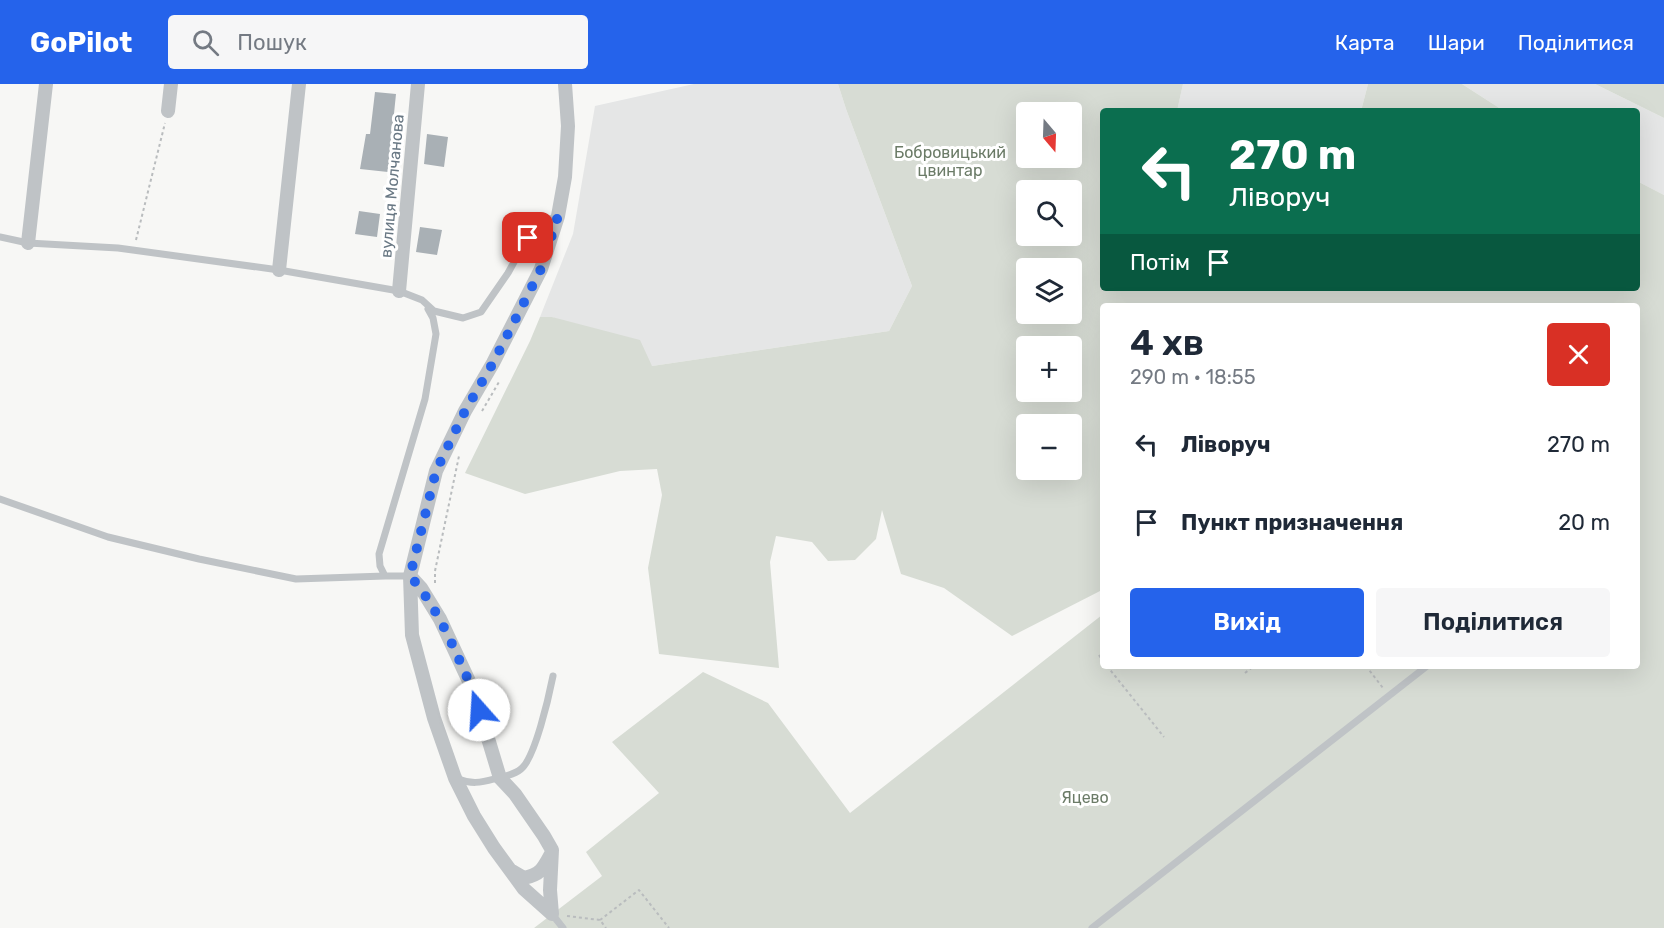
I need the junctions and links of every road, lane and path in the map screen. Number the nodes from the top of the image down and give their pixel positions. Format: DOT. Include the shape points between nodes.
graph roads {
  1 [pos="46,84"];
  2 [pos="171,84"];
  3 [pos="299,84"];
  4 [pos="418,84"];
  5 [pos="565,84"];
  6 [pos="168,111"];
  7 [pos="558,216"];
  8 [pos="0,237"];
  9 [pos="28,243"];
  10 [pos="134,251"];
  11 [pos="279,270"];
  12 [pos="399,291"];
  13 [pos="422,300"];
  14 [pos="0,499"];
  15 [pos="386,576"];
  16 [pos="410,576"];
  17 [pos="1109,669"];
  18 [pos="1250,669"];
  19 [pos="1368,669"];
  20 [pos="1423,669"];
  21 [pos="1245,673"];
  22 [pos="554,676"];
  23 [pos="1389,696"];
  24 [pos="1164,737"];
  25 [pos="455,778"];
  26 [pos="500,778"];
  27 [pos="552,850"];
  28 [pos="510,870"];
  29 [pos="552,914"];
  30 [pos="600,920"];
  31 [pos="564,928"];
  32 [pos="606,928"];
  33 [pos="669,928"];
  34 [pos="1092,928"];
  1 -- 9 [label="street"];
  2 -- 6 [label="street"];
  3 -- 11 [label="street"];
  4 -- 12 [label="street, вулиця Молчанова"];
  5 -- 7 [label="street" via="568,126"];
  6 -- 10 [label="path"];
  7 -- 13 [label="lane" via="536,224 481,312 463,318 434,311"];
  7 -- 16 [label="street" via="541,269 436,471"];
  8 -- 9 [label="lane"];
  9 -- 10 [label="lane"];
  10 -- 11 [label="lane"];
  11 -- 12 [label="lane"];
  12 -- 13 [label="lane"];
  13 -- 15 [label="lane" via="433,318 436,334 425,399 379,554"];
  14 -- 15 [label="lane" via="108,537 199,560 296,579"];
  15 -- 16 [label="lane"];
  16 -- 25 [label="street" via="412,635"];
  16 -- 26 [label="street" via="440,619 474,692"];
  17 -- 24 [label="path"];
  18 -- 21 [label="path"];
  19 -- 23 [label="path"];
  20 -- 23 [label="lane"];
  22 -- 26 [label="lane" via="531,756 522,769"];
  23 -- 34 [label="lane"];
  25 -- 26 [label="lane" via="470,783"];
  25 -- 28 [label="street" via="474,816"];
  26 -- 27 [label="street"];
  27 -- 28 [label="street" via="537,875 524,878"];
  27 -- 29 [label="street"];
  28 -- 29 [label="street"];
  29 -- 30 [label="path"];
  29 -- 31 [label="lane"];
  30 -- 32 [label="path"];
  30 -- 33 [label="path" via="639,890"];
}
